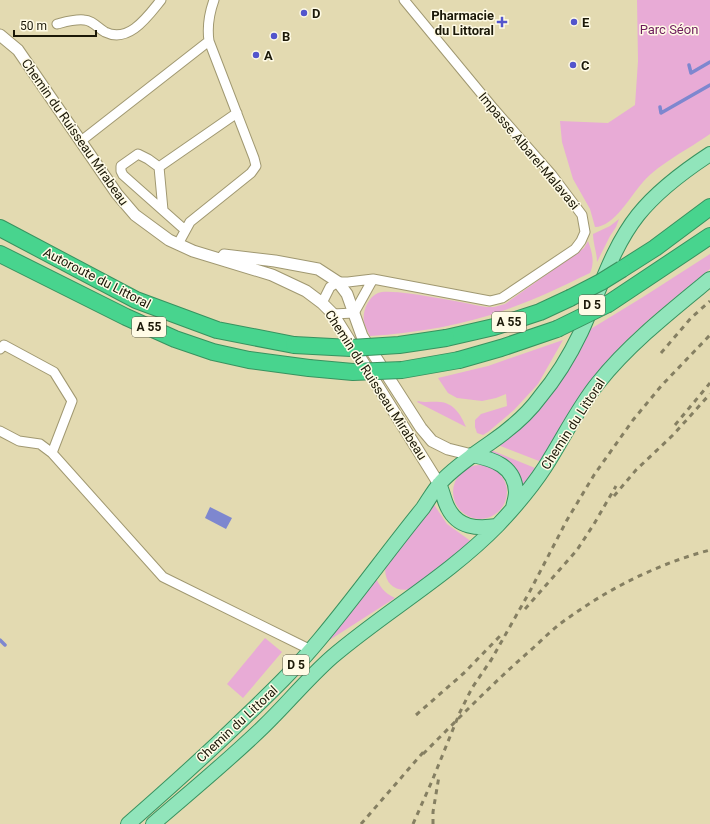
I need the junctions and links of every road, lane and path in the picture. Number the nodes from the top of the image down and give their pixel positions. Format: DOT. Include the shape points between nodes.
graph roads {
  1 [pos="161,0"];
  2 [pos="214,0"];
  3 [pos="404,0"];
  4 [pos="56,24"];
  5 [pos="0,34"];
  6 [pos="209,41"];
  7 [pos="237,113"];
  8 [pos="81,141"];
  9 [pos="710,154"];
  10 [pos="159,167"];
  11 [pos="710,207"];
  12 [pos="163,210"];
  13 [pos="0,228"];
  14 [pos="185,230"];
  15 [pos="710,236"];
  16 [pos="178,244"];
  17 [pos="193,251"];
  18 [pos="0,254"];
  19 [pos="373,279"];
  20 [pos="710,279"];
  21 [pos="338,282"];
  22 [pos="322,303"];
  23 [pos="354,313"];
  24 [pos="333,314"];
  25 [pos="0,349"];
  26 [pos="0,431"];
  27 [pos="52,453"];
  28 [pos="472,455"];
  29 [pos="439,484"];
  30 [pos="513,509"];
  31 [pos="497,526"];
  32 [pos="311,650"];
  33 [pos="128,824"];
  34 [pos="154,824"];
  1 -- 4 [label="street" via="140,25 126,33 114,35 84,20"];
  2 -- 6 [label="street" via="209,12"];
  3 -- 19 [label="street, Impasse Albarel-Malavasi" via="552,175 582,215 585,232 574,249 502,298 490,301"];
  5 -- 8 [label="street, Chemin du Ruisseau Mirabeau" via="18,50"];
  6 -- 7 [label="street"];
  6 -- 8 [label="street"];
  7 -- 10 [label="street"];
  7 -- 14 [label="street" via="256,166 251,173 190,222"];
  8 -- 16 [label="street, Chemin du Ruisseau Mirabeau" via="117,194 135,215"];
  9 -- 28 [label="main road, D 5" via="665,187 638,216 613,256 580,334 554,379 539,399 510,428"];
  10 -- 12 [label="street"];
  10 -- 12 [label="street" via="138,154 121,166 121,171"];
  11 -- 13 [label="highway, Autoroute du Littoral / A 55, bridge" via="655,248 601,282 540,312 494,328 446,338 351,348 294,345 217,330 143,303"];
  12 -- 14 [label="street"];
  14 -- 16 [label="street"];
  15 -- 18 [label="highway, Autoroute du Littoral / A 55, bridge" via="608,304 557,329 460,360 402,370 353,372 250,360 175,339"];
  16 -- 17 [label="street, Chemin du Ruisseau Mirabeau"];
  17 -- 21 [label="street, Chemin du Ruisseau Mirabeau" via="318,269"];
  17 -- 22 [label="street, Chemin du Ruisseau Mirabeau" via="272,275 306,291"];
  19 -- 21 [label="street, Impasse Albarel-Malavasi"];
  19 -- 23 [label="street"];
  20 -- 30 [label="main road, Chemin du Littoral" via="621,357 602,378 544,469"];
  21 -- 22 [label="street" via="330,287"];
  21 -- 23 [label="street, Chemin du Ruisseau Mirabeau" via="347,294"];
  22 -- 24 [label="street, Chemin du Ruisseau Mirabeau"];
  23 -- 24 [label="street"];
  23 -- 28 [label="street, Chemin du Ruisseau Mirabeau" via="362,336 421,428 432,441 448,449"];
  24 -- 29 [label="street, Chemin du Ruisseau Mirabeau"];
  25 -- 27 [label="street" via="4,345 54,372 72,401"];
  26 -- 27 [label="street" via="19,441 40,444"];
  27 -- 32 [label="street" via="163,577"];
  28 -- 29 [label="main road"];
  28 -- 30 [label="main road" via="504,466 510,474 516,493"];
  29 -- 31 [label="main road" via="448,508 459,521 472,527"];
  29 -- 32 [label="main road, Chemin du Littoral / D 5"];
  30 -- 31 [label="main road"];
  31 -- 34 [label="main road, Chemin du Littoral / D 5" via="454,565 331,658 262,728"];
  32 -- 33 [label="main road, Chemin du Littoral / D 5" via="249,713"];
}
